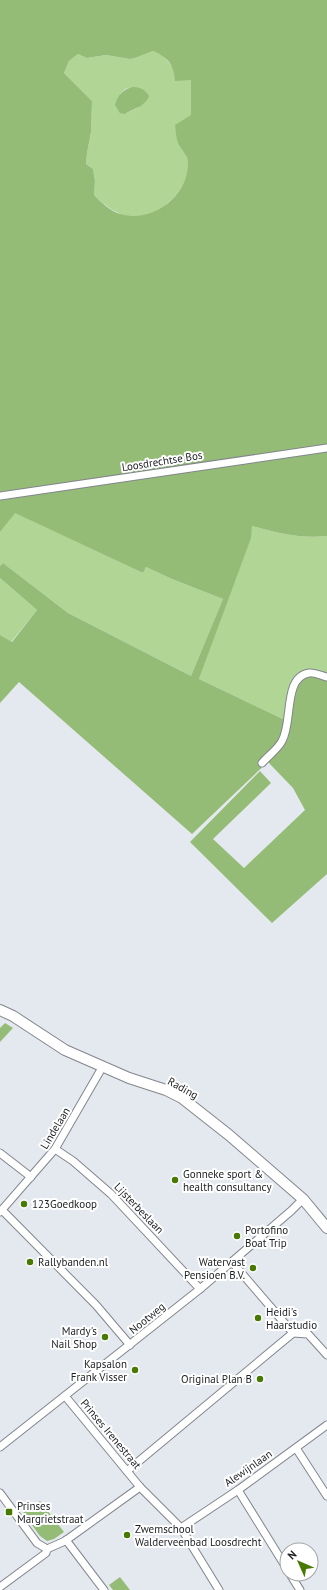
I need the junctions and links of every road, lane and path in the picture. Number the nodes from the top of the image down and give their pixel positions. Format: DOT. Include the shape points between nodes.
graph roads {
  1 [pos="327,448"];
  2 [pos="0,496"];
  3 [pos="327,677"];
  4 [pos="262,763"];
  5 [pos="0,1010"];
  6 [pos="103,1066"];
  7 [pos="55,1149"];
  8 [pos="0,1153"];
  9 [pos="31,1177"];
  10 [pos="303,1199"];
  11 [pos="1,1211"];
  12 [pos="327,1228"];
  13 [pos="232,1262"];
  14 [pos="200,1289"];
  15 [pos="292,1333"];
  16 [pos="130,1346"];
  17 [pos="327,1355"];
  18 [pos="65,1396"];
  19 [pos="327,1424"];
  20 [pos="0,1447"];
  21 [pos="296,1448"];
  22 [pos="127,1471"];
  23 [pos="140,1487"];
  24 [pos="238,1490"];
  25 [pos="0,1493"];
  26 [pos="327,1496"];
  27 [pos="181,1528"];
  28 [pos="66,1540"];
  29 [pos="47,1549"];
  30 [pos="279,1557"];
  31 [pos="0,1586"];
  32 [pos="104,1590"];
  33 [pos="218,1590"];
  1 -- 2 [label="street, Loosdrechtse Bos"];
  3 -- 4 [label="street" via="311,673 298,678 294,684 282,740"];
  5 -- 6 [label="main road, Rading" via="14,1016 65,1050"];
  6 -- 7 [label="street, Lindelaan"];
  6 -- 10 [label="main road, Rading" via="182,1098 230,1135"];
  7 -- 9 [label="street, Lindelaan"];
  7 -- 14 [label="street, Lijsterbeslaan" via="111,1194"];
  8 -- 9 [label="street"];
  9 -- 11 [label="street, Lindelaan"];
  10 -- 12 [label="main road, Rading"];
  10 -- 13 [label="street, Nootweg"];
  11 -- 16 [label="street" via="96,1305"];
  13 -- 14 [label="street, Nootweg"];
  13 -- 15 [label="street"];
  14 -- 16 [label="street, Nootweg"];
  15 -- 17 [label="street" via="308,1334"];
  15 -- 22 [label="street"];
  16 -- 18 [label="street, Nootweg"];
  18 -- 20 [label="street, Nootweg"];
  18 -- 22 [label="street, Prinses Irenestraat"];
  19 -- 21 [label="street, Alewijnlaan"];
  21 -- 24 [label="street, Alewijnlaan"];
  21 -- 26 [label="street"];
  22 -- 23 [label="street, Prinses Irenestraat"];
  23 -- 27 [label="street, Prinses Irenestraat"];
  23 -- 28 [label="street"];
  24 -- 27 [label="street, Alewijnlaan"];
  24 -- 30 [label="street"];
  25 -- 29 [label="street" via="37,1543"];
  27 -- 33 [label="street, Prinses Irenestraat"];
  28 -- 29 [label="street"];
  28 -- 32 [label="street"];
  29 -- 31 [label="street" via="46,1553"];
}
